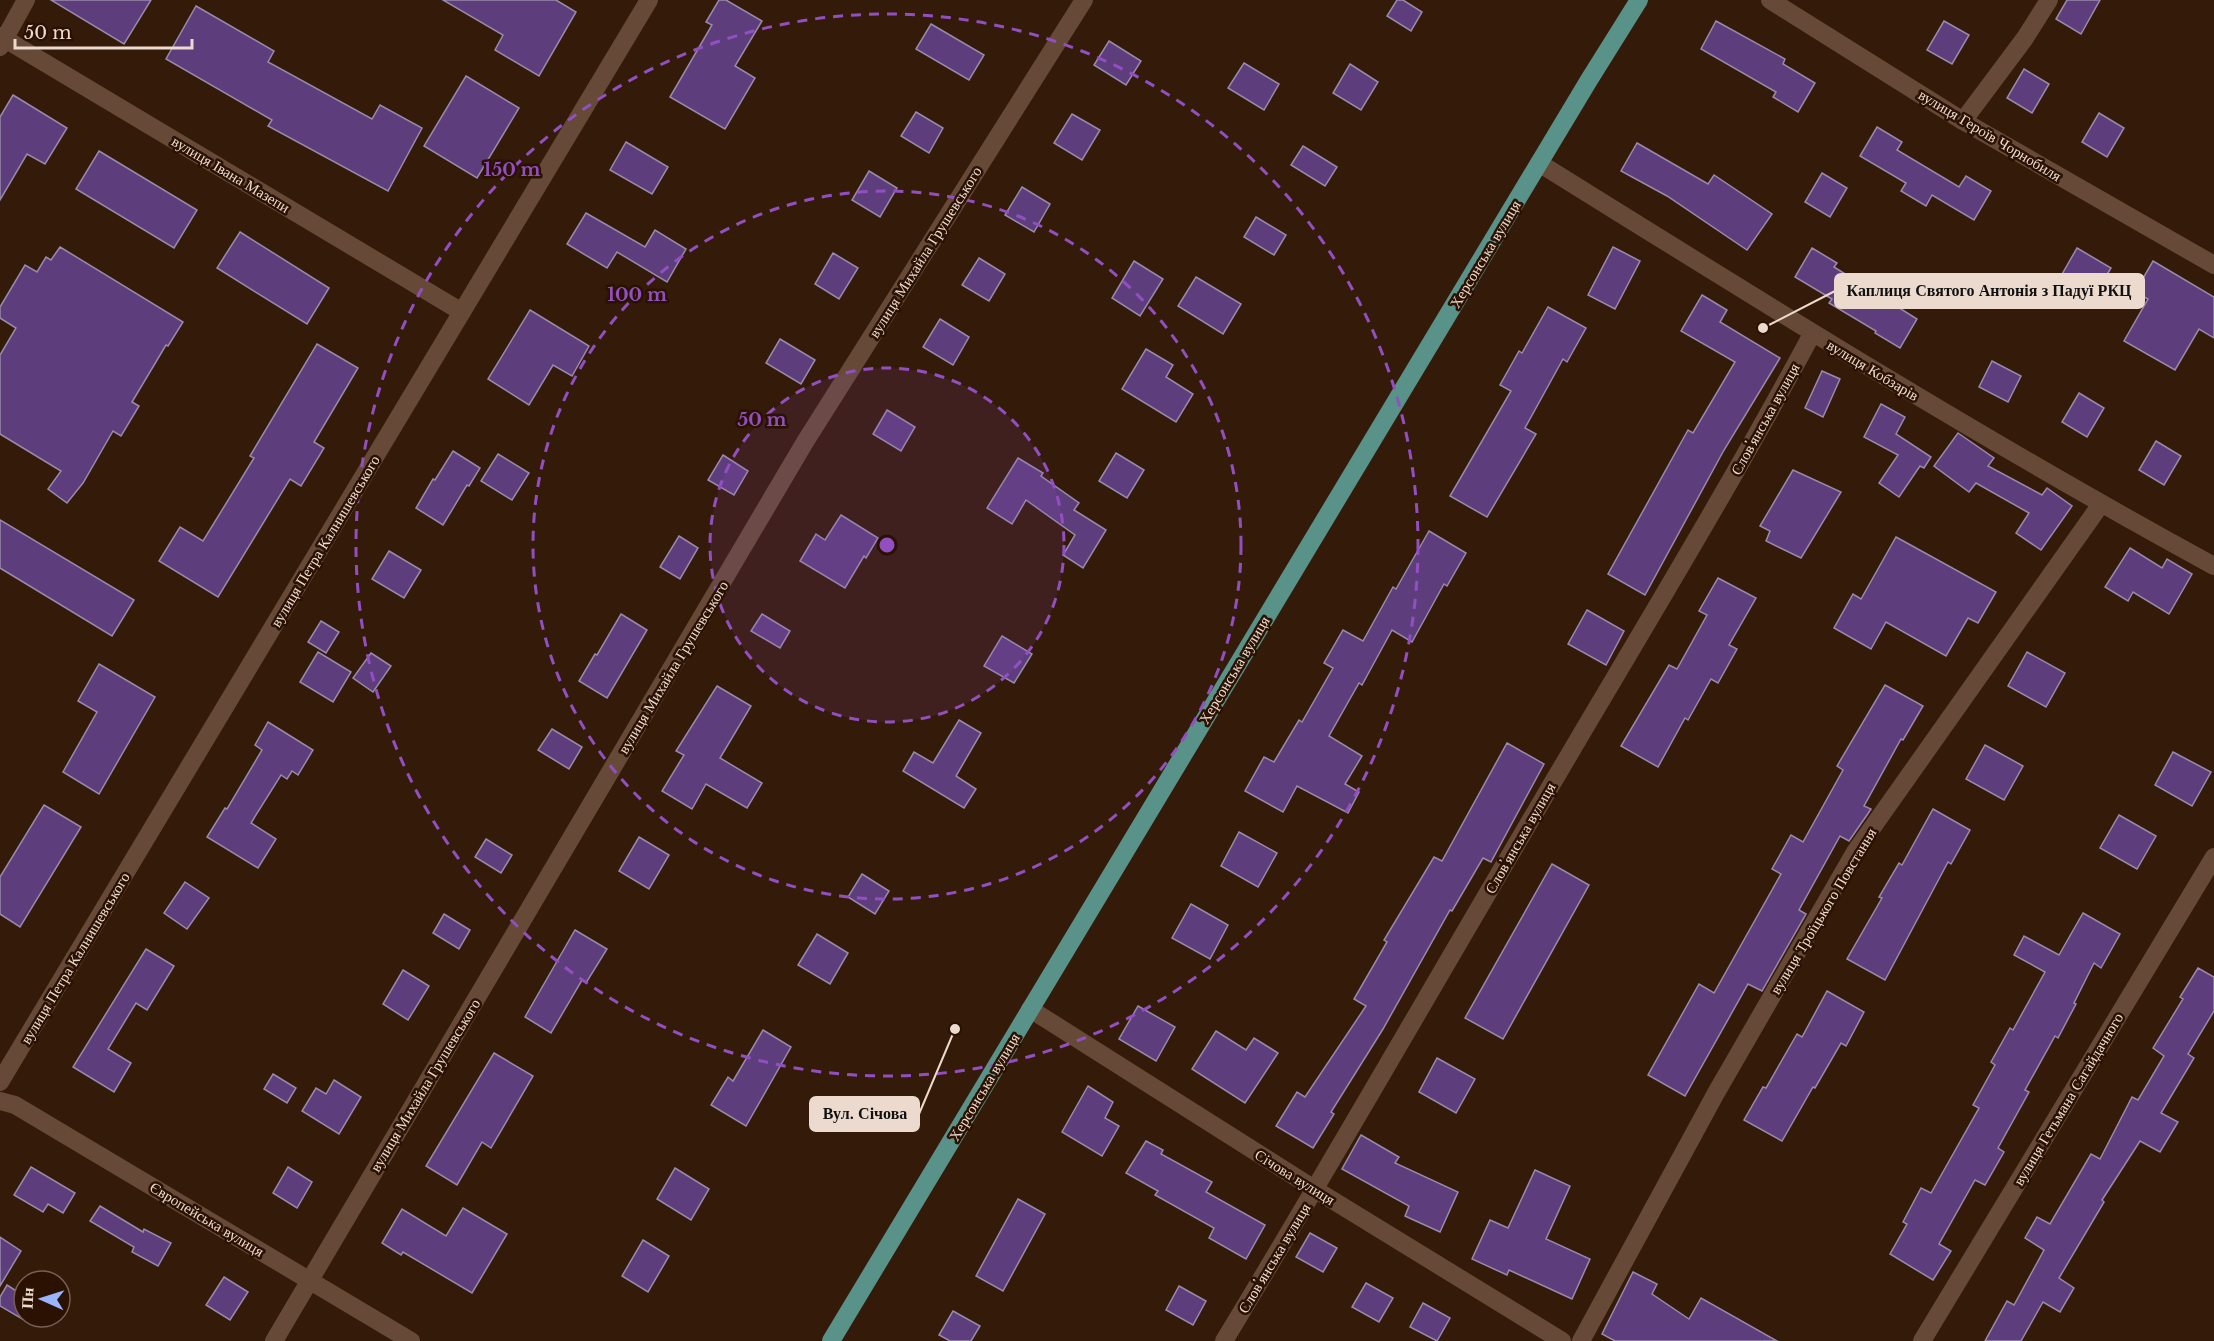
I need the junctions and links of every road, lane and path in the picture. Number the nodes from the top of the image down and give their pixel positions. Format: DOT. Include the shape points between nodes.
graph roads {
  1 [pos="27,0"];
  2 [pos="649,0"];
  3 [pos="1084,0"];
  4 [pos="1639,0"];
  5 [pos="1770,0"];
  6 [pos="2049,0"];
  7 [pos="2,40"];
  8 [pos="1963,121"];
  9 [pos="1539,164"];
  10 [pos="2212,259"];
  11 [pos="462,312"];
  12 [pos="1812,334"];
  13 [pos="2101,504"];
  14 [pos="2214,566"];
  15 [pos="2214,857"];
  16 [pos="1030,1010"];
  17 [pos="0,1082"];
  18 [pos="0,1101"];
  19 [pos="1316,1190"];
  20 [pos="310,1280"];
  21 [pos="274,1341"];
  22 [pos="411,1341"];
  23 [pos="831,1341"];
  24 [pos="1224,1341"];
  25 [pos="1562,1341"];
  26 [pos="1581,1341"];
  27 [pos="1922,1341"];
  1 -- 7 [label="street"];
  2 -- 11 [label="street, вулиця Петра Калнишевського"];
  3 -- 20 [label="street, вулиця Михайла Грушевського" via="805,442"];
  4 -- 9 [label="main road, Херсонська вулиця"];
  5 -- 8 [label="street, вулиця Героїв Чорнобиля"];
  6 -- 8 [label="street"];
  7 -- 11 [label="street, вулиця Івана Мазепи"];
  8 -- 10 [label="street, вулиця Героїв Чорнобиля"];
  9 -- 12 [label="street, вулиця Кобзарів"];
  9 -- 16 [label="main road, Херсонська вулиця"];
  11 -- 17 [label="street, вулиця Петра Калнишевського"];
  12 -- 13 [label="street, вулиця Кобзарів"];
  12 -- 19 [label="street, Словʼянська вулиця" via="1763,426"];
  13 -- 14 [label="street, вулиця Кобзарів"];
  13 -- 26 [label="street, вулиця Троїцького Повстання" via="1855,852 1716,1093"];
  15 -- 27 [label="street, вулиця Гетьмана Сагайдачного"];
  16 -- 19 [label="street, Січова вулиця"];
  16 -- 23 [label="main road, Херсонська вулиця"];
  18 -- 20 [label="street, Європейська вулиця" via="15,1105"];
  19 -- 24 [label="street, Словʼянська вулиця"];
  19 -- 25 [label="street, Січова вулиця"];
  20 -- 21 [label="street, вулиця Михайла Грушевського"];
  20 -- 22 [label="street, Європейська вулиця"];
}
